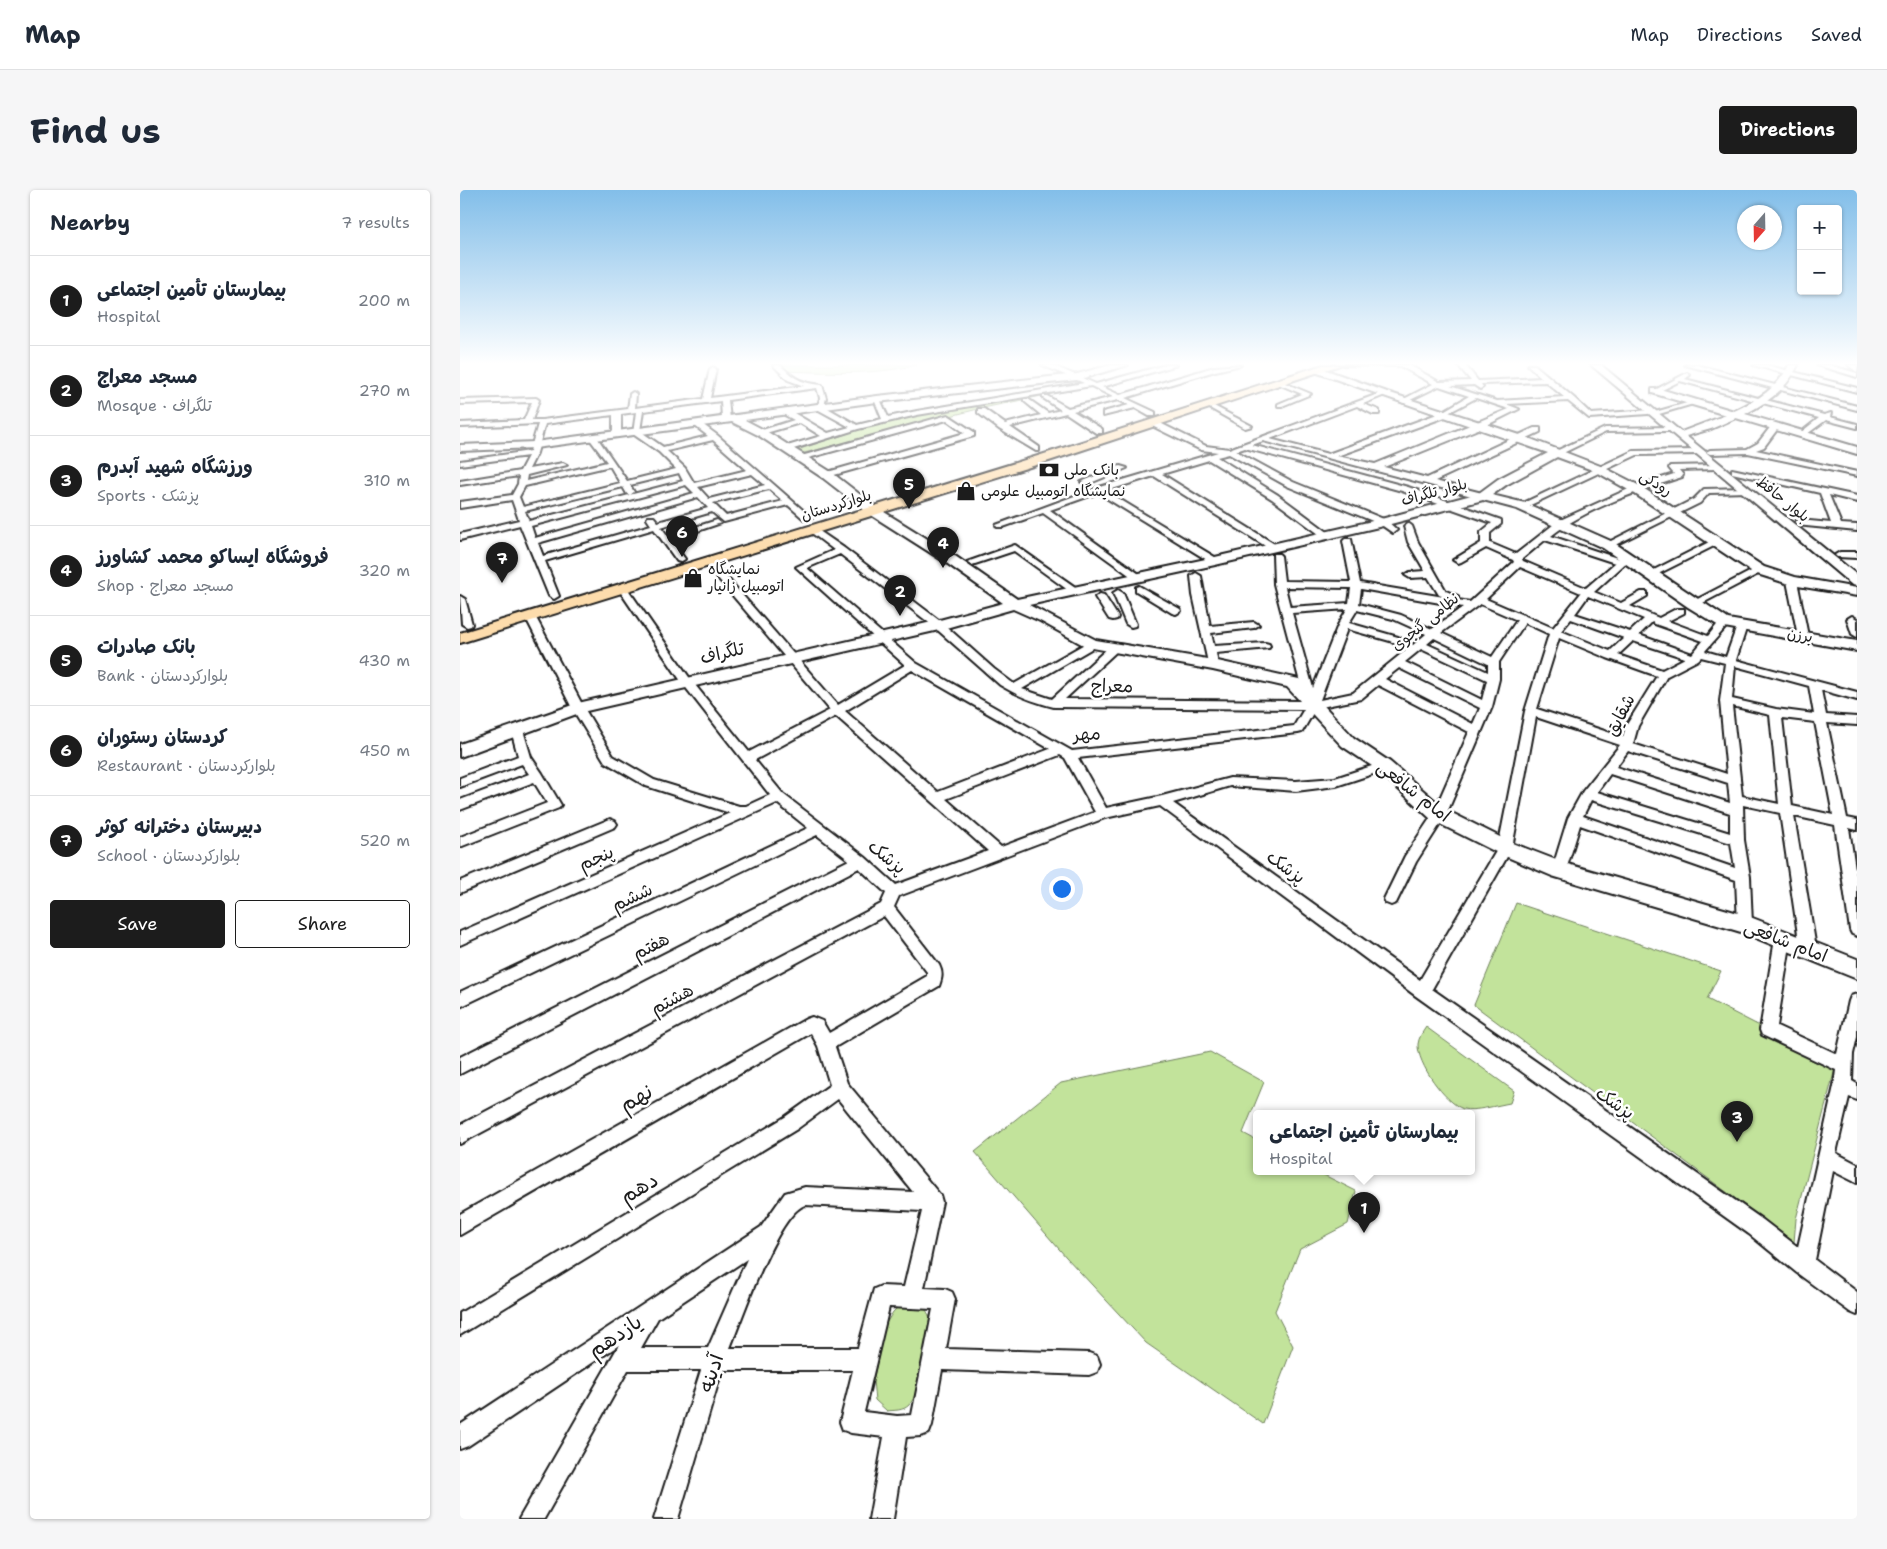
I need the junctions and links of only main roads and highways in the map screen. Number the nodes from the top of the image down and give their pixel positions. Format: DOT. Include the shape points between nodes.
graph roads {
  1 [pos="1115,427"];
  2 [pos="1125,427"];
  3 [pos="810,523"];
  4 [pos="464,625"];
  5 [pos="460,638"];
  1 -- 3 [label="main road, بلوارکردستان" via="860,502"];
  2 -- 3 [label="main road, بلوارکردستان" via="879,509"];
  3 -- 4 [label="main road, بلوارکردستان"];
  3 -- 5 [label="main road, بلوارکردستان" via="708,561"];
}
